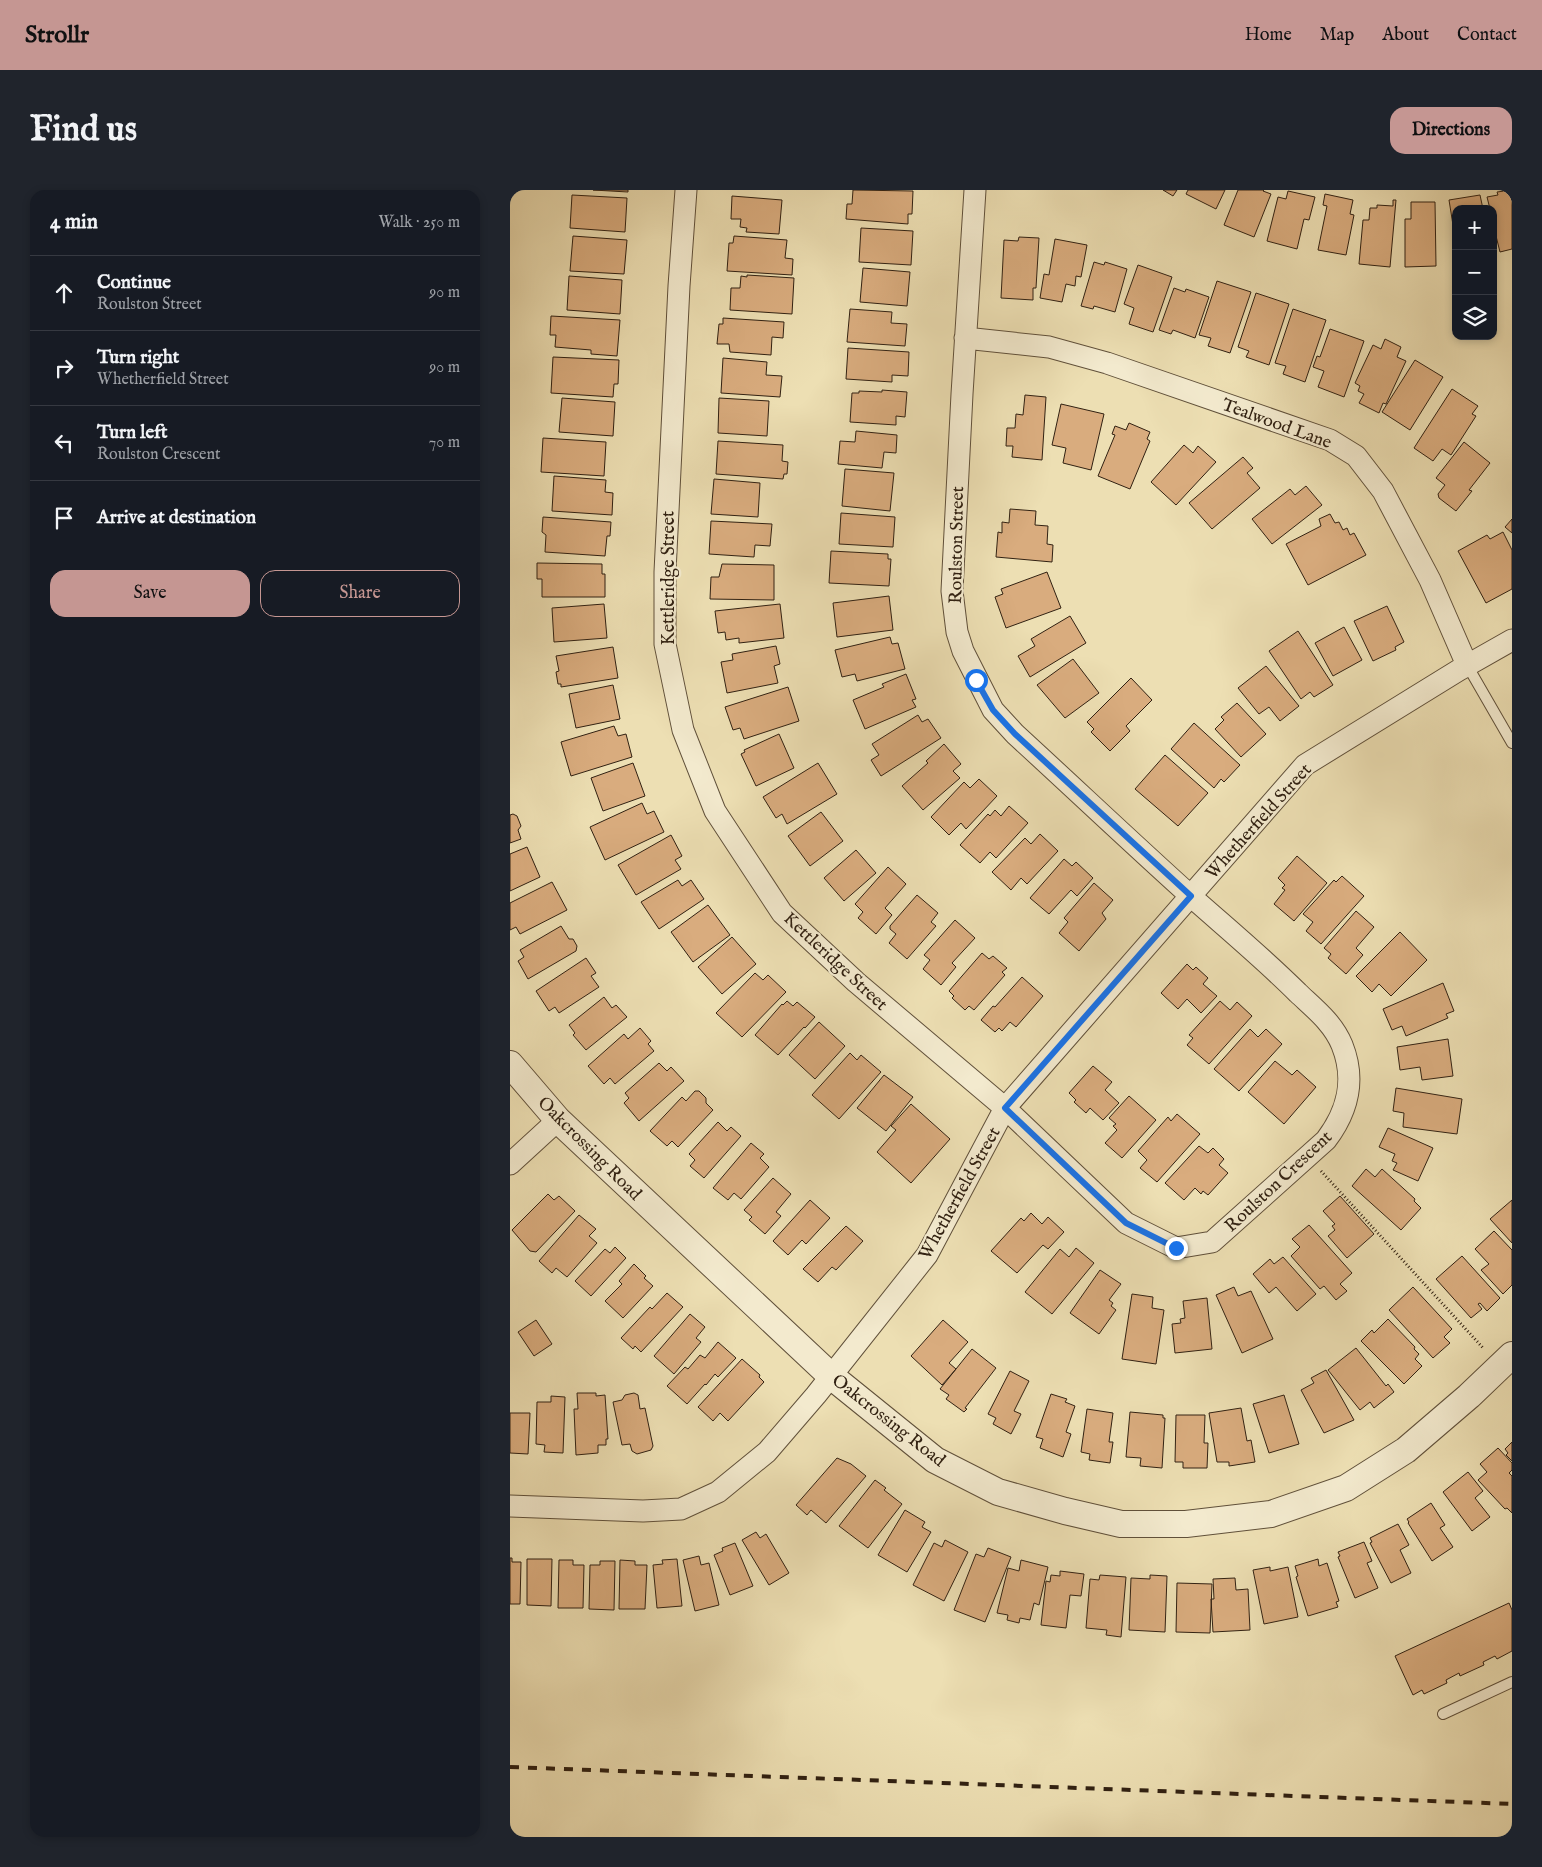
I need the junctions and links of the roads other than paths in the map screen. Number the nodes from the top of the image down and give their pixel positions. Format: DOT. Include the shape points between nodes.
graph roads {
  1 [pos="686,190"];
  2 [pos="975,190"];
  3 [pos="966,338"];
  4 [pos="1512,640"];
  5 [pos="1467,665"];
  6 [pos="1512,743"];
  7 [pos="1191,896"];
  8 [pos="510,1064"];
  9 [pos="1005,1108"];
  10 [pos="558,1120"];
  11 [pos="510,1164"];
  12 [pos="1505,1362"];
  13 [pos="831,1376"];
  14 [pos="510,1506"];
  15 [pos="1512,1682"];
  16 [pos="1443,1714"];
  1 -- 9 [label="street, Kettleridge Street" via="665,572 665,644 683,730 715,811 782,913 856,982"];
  2 -- 3 [label="street, Roulston Street"];
  3 -- 5 [label="street, Tealwood Lane" via="1049,346 1107,363 1330,440 1356,456 1383,491 1430,580"];
  3 -- 7 [label="street, Roulston Street" via="952,591 963,651 993,710 1015,734"];
  4 -- 5 [label="street, Whetherfield Street"];
  5 -- 6 [label="lane"];
  5 -- 7 [label="street, Whetherfield Street" via="1305,765"];
  7 -- 9 [label="street, Whetherfield Street"];
  7 -- 9 [label="street, Roulston Crescent" via="1330,1023 1349,1064 1346,1102 1336,1127 1326,1140 1212,1242 1176,1248 1126,1223"];
  8 -- 10 [label="street, Oakcrossing Road"];
  9 -- 13 [label="street, Whetherfield Street" via="927,1255"];
  10 -- 11 [label="street"];
  10 -- 13 [label="street, Oakcrossing Road"];
  12 -- 13 [label="street, Oakcrossing Road" via="1406,1450 1346,1488 1271,1514 1176,1524 1121,1524 998,1492 935,1460"];
  13 -- 14 [label="street, Whetherfield Street" via="767,1452 718,1492 681,1509 643,1511"];
  15 -- 16 [label="lane"];
}
